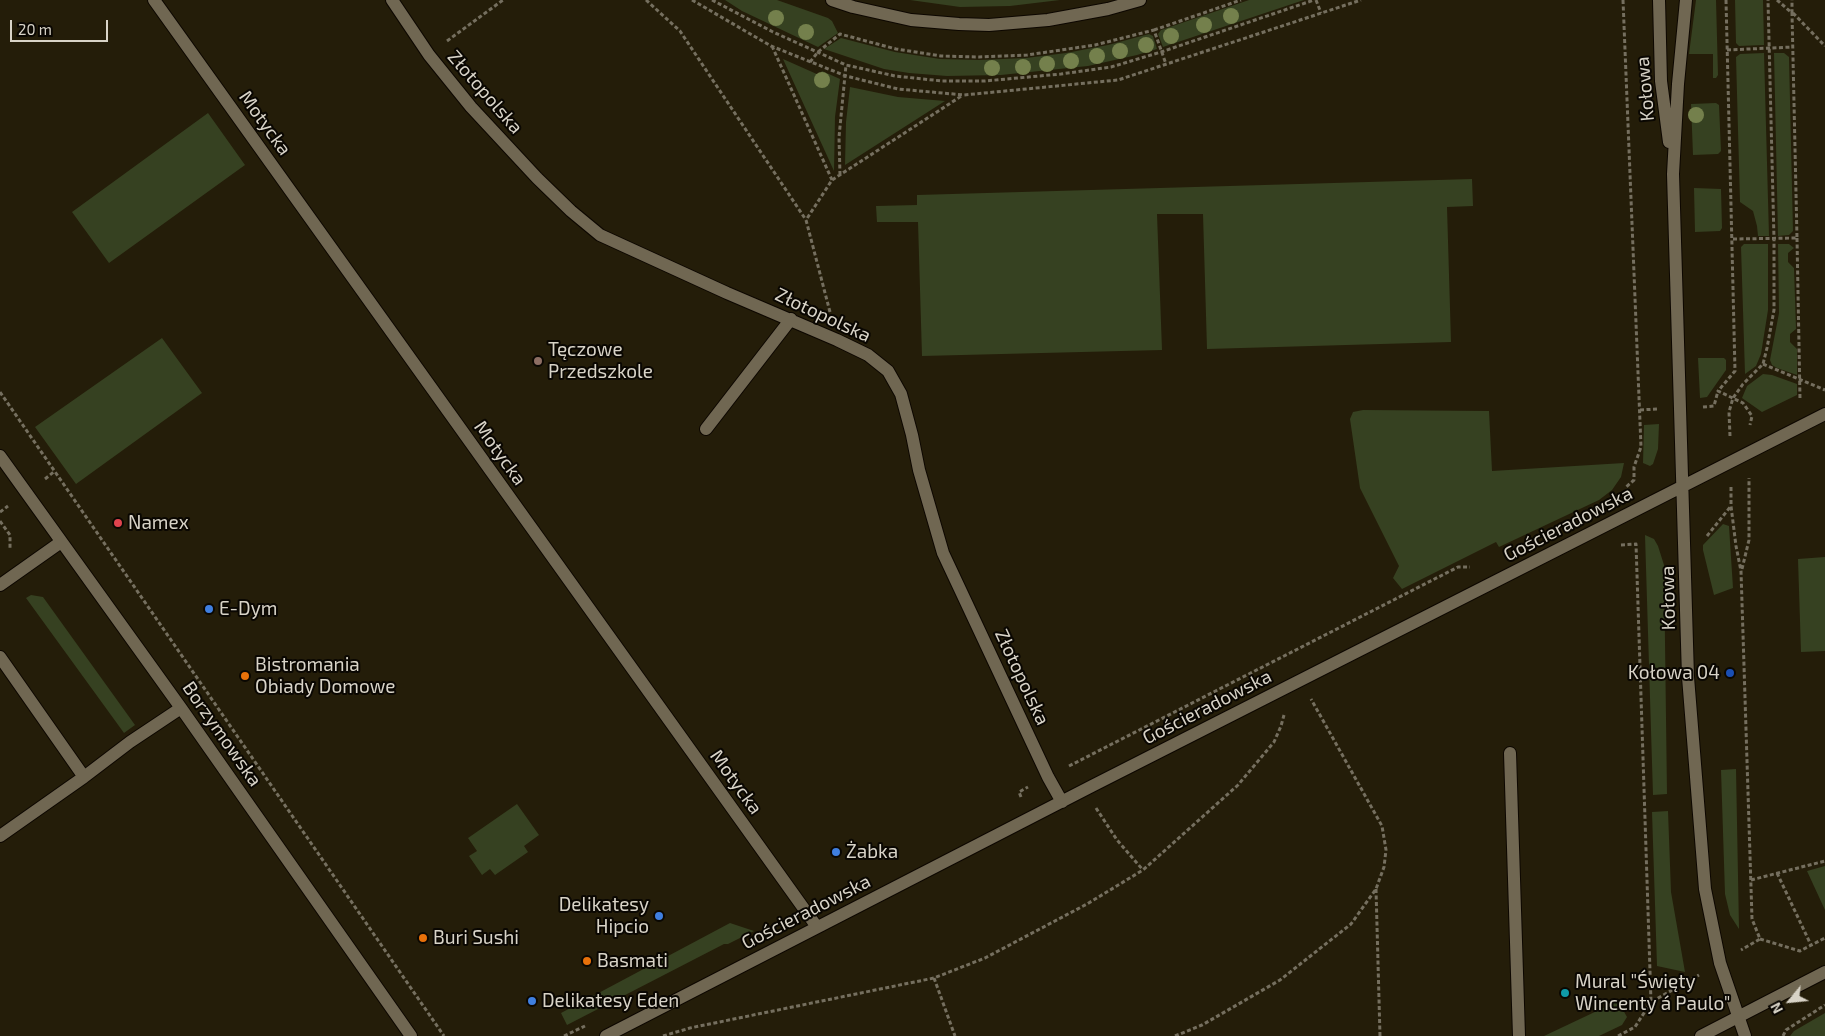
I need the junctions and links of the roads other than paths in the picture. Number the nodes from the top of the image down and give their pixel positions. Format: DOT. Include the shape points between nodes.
graph roads {
  1 [pos="154,0"];
  2 [pos="392,0"];
  3 [pos="832,0"];
  4 [pos="1140,0"];
  5 [pos="1659,0"];
  6 [pos="1686,0"];
  7 [pos="1673,174"];
  8 [pos="791,320"];
  9 [pos="1825,414"];
  10 [pos="706,429"];
  11 [pos="0,456"];
  12 [pos="1682,486"];
  13 [pos="61,542"];
  14 [pos="0,585"];
  15 [pos="0,656"];
  16 [pos="181,708"];
  17 [pos="1510,753"];
  18 [pos="84,777"];
  19 [pos="1062,802"];
  20 [pos="0,836"];
  21 [pos="817,927"];
  22 [pos="1825,972"];
  23 [pos="1737,1017"];
  24 [pos="412,1036"];
  25 [pos="606,1036"];
  26 [pos="1519,1036"];
  27 [pos="1701,1036"];
  28 [pos="1745,1036"];
  1 -- 21 [label="street, Motycka"];
  2 -- 8 [label="street, Złotopolska" via="428,55 471,107 571,211 600,235"];
  3 -- 4 [label="street" via="911,20 989,25 1064,17"];
  5 -- 7 [label="street, Kołowa" via="1661,82"];
  6 -- 7 [label="street, Kołowa"];
  7 -- 12 [label="street, Kołowa"];
  8 -- 10 [label="street"];
  8 -- 19 [label="street, Złotopolska" via="868,355 888,372 901,394 944,553"];
  9 -- 12 [label="street, Gościeradowska"];
  11 -- 13 [label="street, Borzymowska"];
  12 -- 19 [label="street, Gościeradowska"];
  12 -- 23 [label="street, Kołowa" via="1688,677 1705,888 1720,963"];
  13 -- 14 [label="street"];
  13 -- 16 [label="street, Borzymowska"];
  15 -- 18 [label="street"];
  16 -- 18 [label="street"];
  16 -- 24 [label="street, Borzymowska"];
  17 -- 26 [label="street"];
  18 -- 20 [label="street"];
  19 -- 21 [label="street, Gościeradowska"];
  21 -- 25 [label="street, Gościeradowska"];
  22 -- 23 [label="street"];
  23 -- 27 [label="street"];
  23 -- 28 [label="street, Kołowa"];
}
